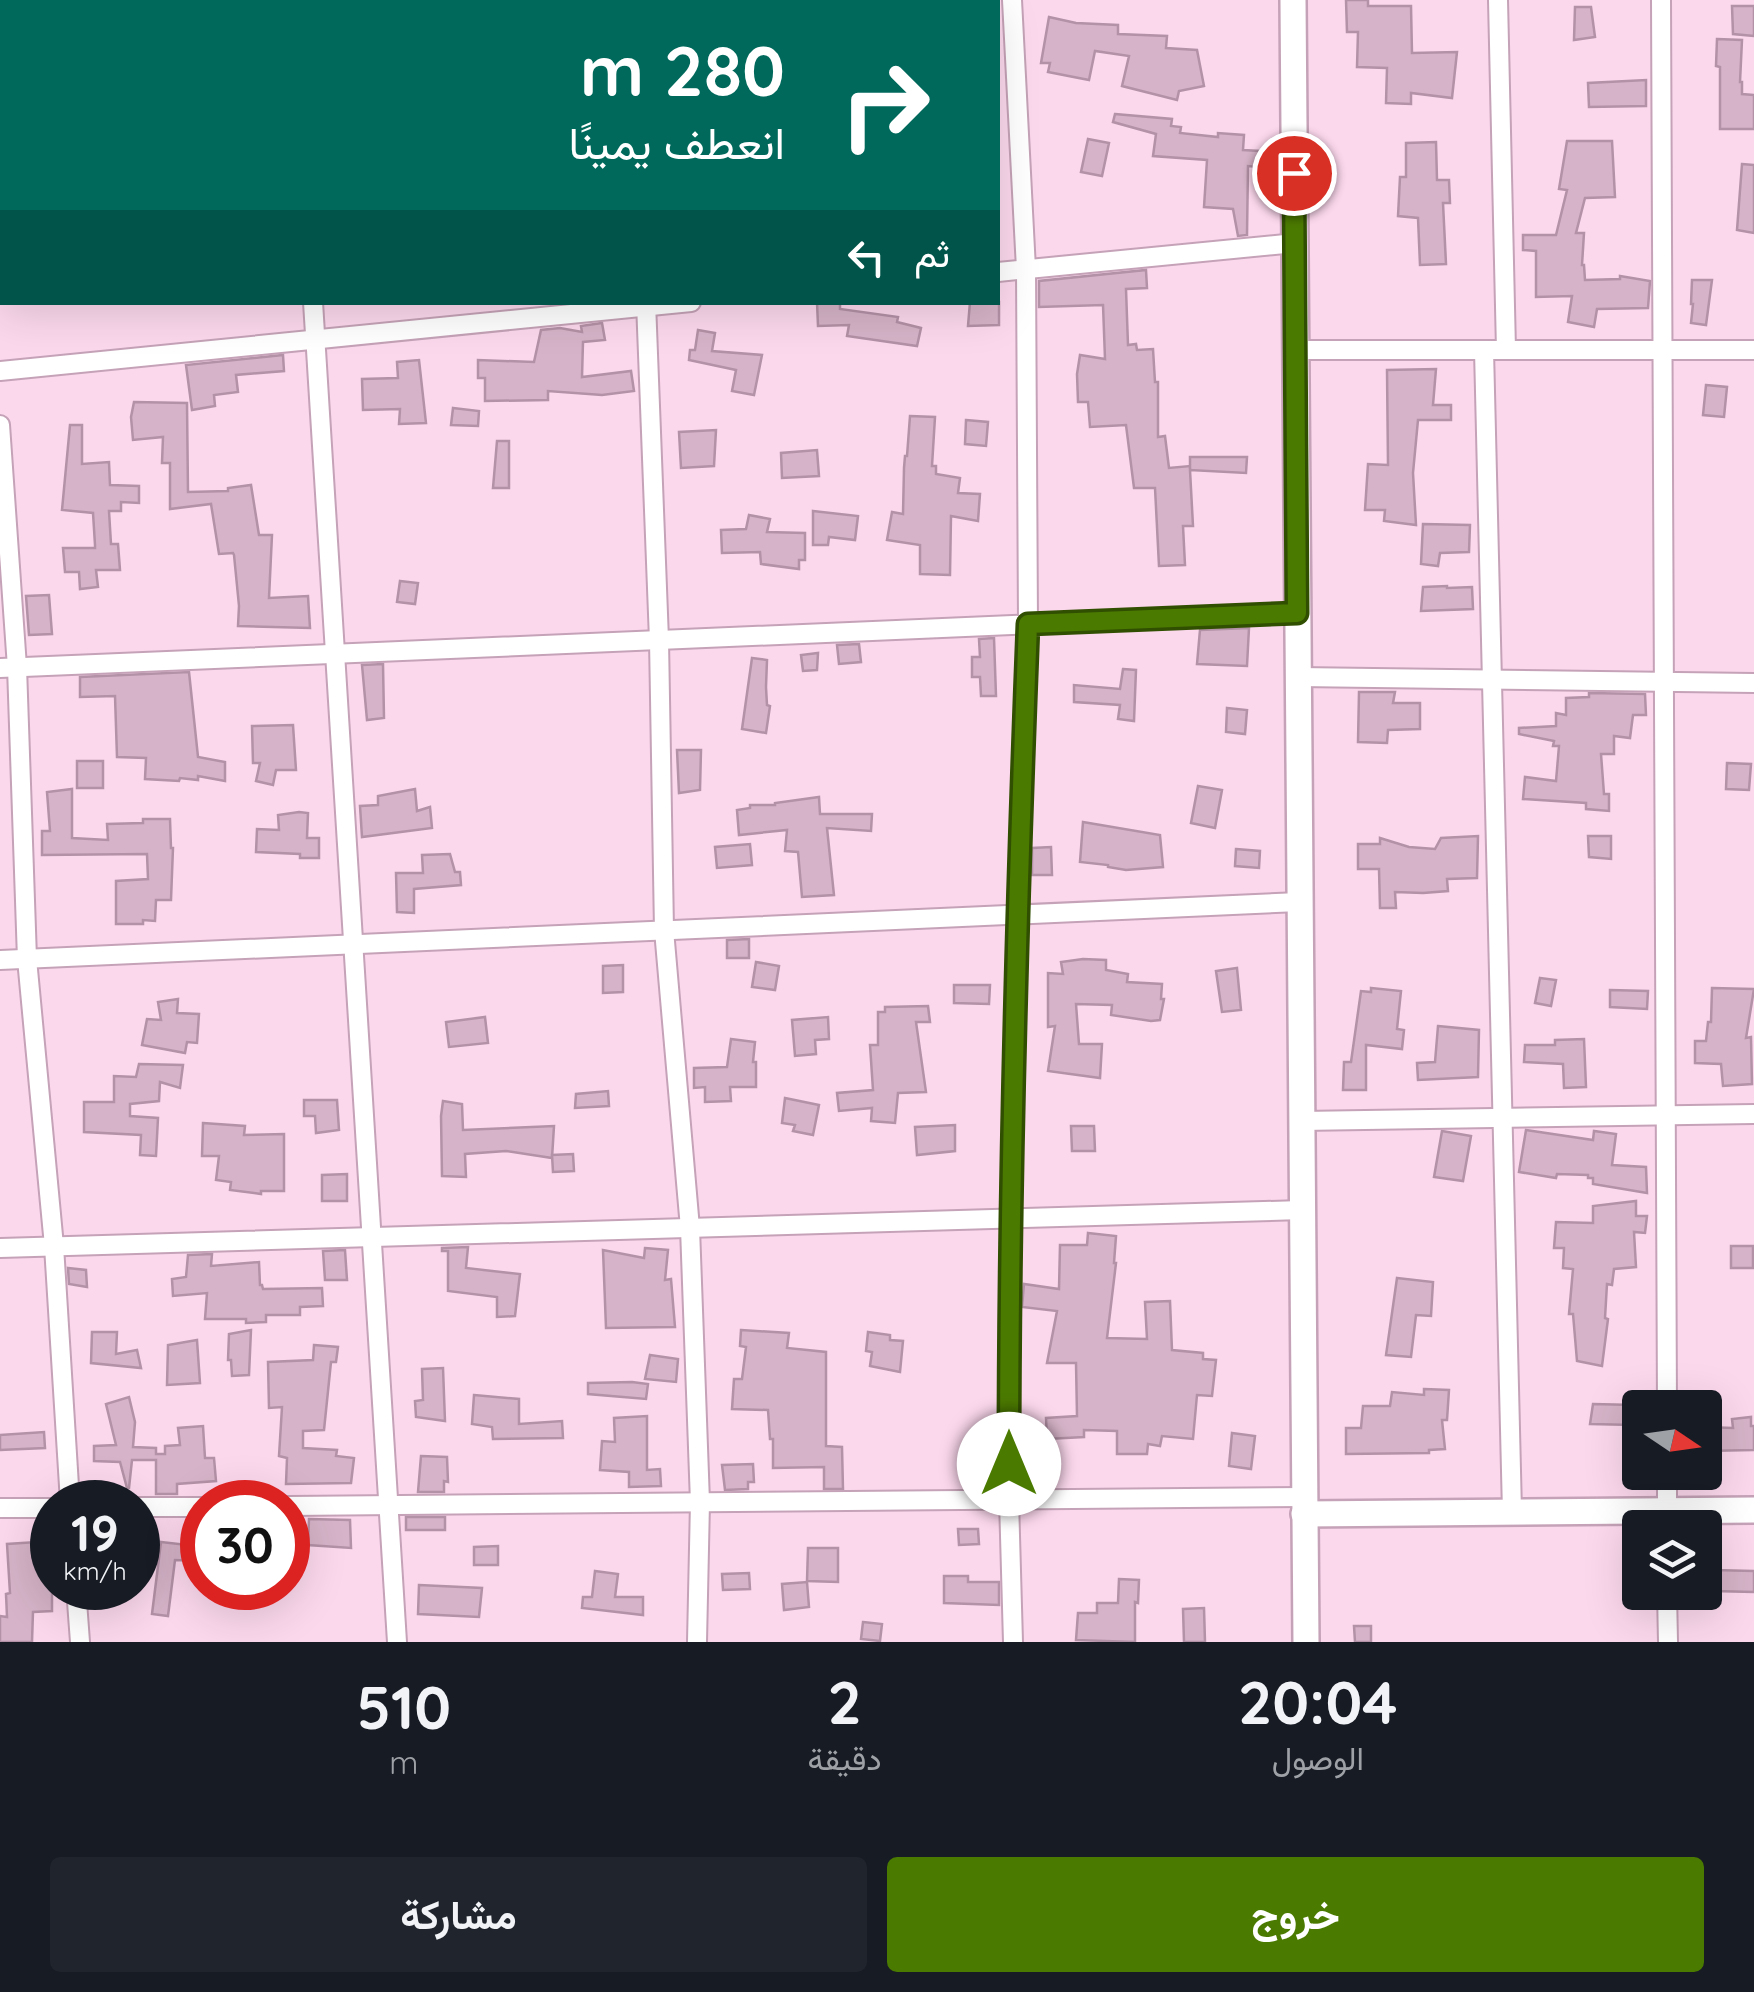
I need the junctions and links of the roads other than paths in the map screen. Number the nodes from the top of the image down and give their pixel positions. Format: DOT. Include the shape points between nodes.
graph roads {
  1 [pos="1012,0"];
  2 [pos="1293,0"];
  3 [pos="1498,0"];
  4 [pos="1661,0"];
  5 [pos="1295,242"];
  6 [pos="1026,269"];
  7 [pos="1000,272"];
  8 [pos="313,305"];
  9 [pos="646,305"];
  10 [pos="316,340"];
  11 [pos="1296,350"];
  12 [pos="1484,350"];
  13 [pos="1506,350"];
  14 [pos="1662,350"];
  15 [pos="1754,350"];
  16 [pos="0,372"];
  17 [pos="0,425"];
  18 [pos="1297,613"];
  19 [pos="1028,624"];
  20 [pos="659,640"];
  21 [pos="335,654"];
  22 [pos="8,668"];
  23 [pos="1298,677"];
  24 [pos="1492,680"];
  25 [pos="1664,682"];
  26 [pos="1754,683"];
  27 [pos="1300,902"];
  28 [pos="1016,914"];
  29 [pos="664,930"];
  30 [pos="353,944"];
  31 [pos="28,959"];
  32 [pos="0,960"];
  33 [pos="1754,1114"];
  34 [pos="1666,1115"];
  35 [pos="1502,1118"];
  36 [pos="1301,1121"];
  37 [pos="1302,1210"];
  38 [pos="1010,1218"];
  39 [pos="690,1228"];
  40 [pos="372,1237"];
  41 [pos="54,1246"];
  42 [pos="0,1248"];
  43 [pos="1667,1390"];
  44 [pos="69,1480"];
  45 [pos="1009,1500"];
  46 [pos="700,1502"];
  47 [pos="388,1505"];
  48 [pos="310,1506"];
  49 [pos="1304,1506"];
  50 [pos="0,1508"];
  51 [pos="30,1508"];
  52 [pos="1754,1510"];
  53 [pos="1512,1512"];
  54 [pos="1722,1513"];
  55 [pos="1622,1517"];
  56 [pos="78,1610"];
  57 [pos="1668,1610"];
  58 [pos="80,1642"];
  59 [pos="397,1642"];
  60 [pos="697,1642"];
  61 [pos="1013,1642"];
  62 [pos="1306,1642"];
  63 [pos="1668,1642"];
  1 -- 6 [label="street"];
  2 -- 5 [label="main road"];
  3 -- 13 [label="street"];
  4 -- 14 [label="street"];
  5 -- 6 [label="street"];
  5 -- 11 [label="main road"];
  6 -- 7 [label="street"];
  6 -- 19 [label="street"];
  8 -- 10 [label="street"];
  9 -- 10 [label="street"];
  9 -- 20 [label="street"];
  10 -- 16 [label="street"];
  10 -- 21 [label="street"];
  11 -- 12 [label="street"];
  11 -- 18 [label="main road"];
  12 -- 13 [label="street"];
  12 -- 24 [label="street"];
  13 -- 14 [label="street"];
  14 -- 15 [label="street"];
  14 -- 25 [label="street"];
  17 -- 22 [label="street"];
  18 -- 19 [label="street"];
  18 -- 23 [label="main road"];
  19 -- 20 [label="street"];
  19 -- 28 [label="street"];
  20 -- 21 [label="street"];
  20 -- 29 [label="street"];
  21 -- 22 [label="street"];
  21 -- 30 [label="street"];
  22 -- 31 [label="street"];
  23 -- 24 [label="street"];
  23 -- 27 [label="main road"];
  24 -- 25 [label="street"];
  24 -- 35 [label="street"];
  25 -- 26 [label="street"];
  25 -- 34 [label="street"];
  27 -- 28 [label="street"];
  27 -- 36 [label="main road"];
  28 -- 29 [label="street"];
  28 -- 38 [label="street"];
  29 -- 30 [label="street"];
  29 -- 39 [label="street"];
  30 -- 31 [label="street"];
  30 -- 40 [label="street"];
  31 -- 32 [label="street"];
  31 -- 41 [label="street"];
  33 -- 34 [label="street"];
  34 -- 35 [label="street"];
  34 -- 43 [label="street"];
  35 -- 36 [label="street"];
  35 -- 53 [label="street"];
  36 -- 37 [label="main road"];
  37 -- 38 [label="street"];
  37 -- 49 [label="main road"];
  38 -- 39 [label="street"];
  38 -- 45 [label="street"];
  39 -- 40 [label="street"];
  39 -- 46 [label="street"];
  40 -- 41 [label="street"];
  40 -- 47 [label="street"];
  41 -- 42 [label="street"];
  41 -- 44 [label="street"];
  45 -- 46 [label="street"];
  45 -- 49 [label="street"];
  45 -- 61 [label="street"];
  46 -- 47 [label="street"];
  46 -- 60 [label="street"];
  47 -- 48 [label="street"];
  47 -- 59 [label="street"];
  49 -- 53 [label="main road"];
  49 -- 62 [label="main road"];
  50 -- 51 [label="street"];
  52 -- 54 [label="main road"];
  53 -- 55 [label="main road"];
  56 -- 58 [label="street"];
  57 -- 63 [label="street"];
}
